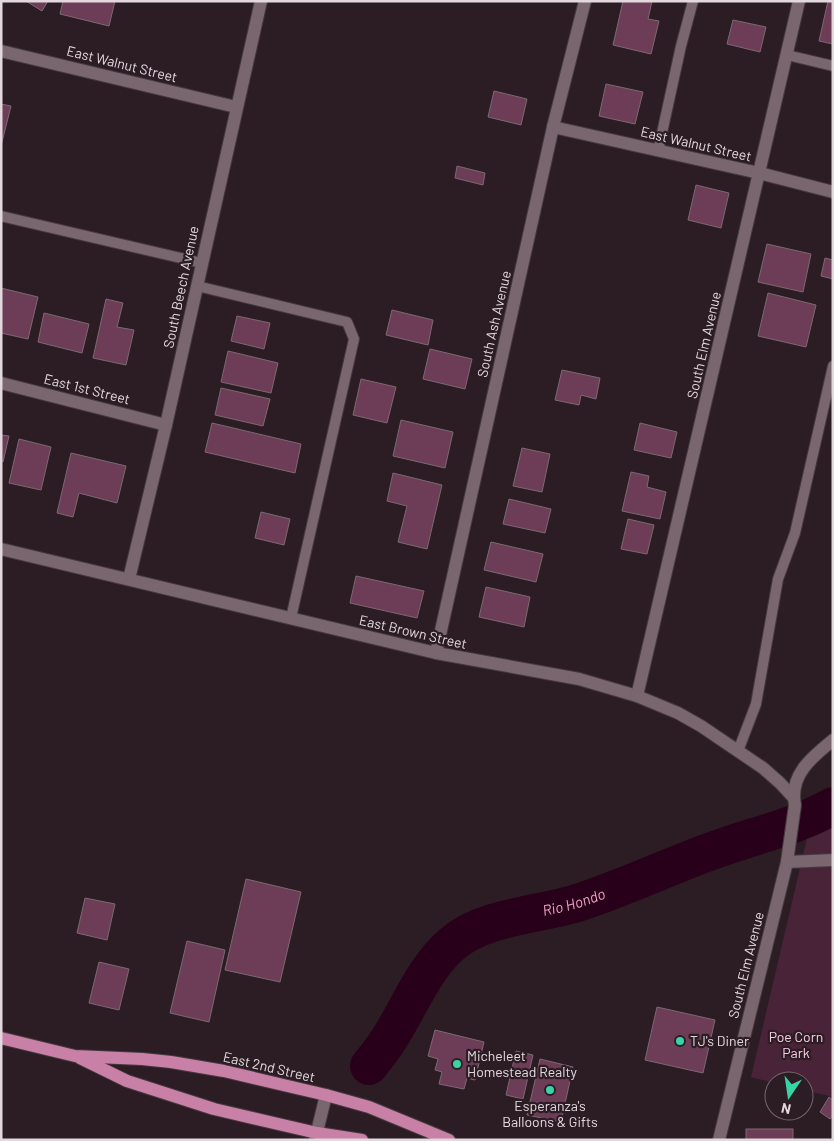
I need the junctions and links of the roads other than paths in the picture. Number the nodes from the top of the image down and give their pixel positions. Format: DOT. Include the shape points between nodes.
graph roads {
  1 [pos="261,1"];
  2 [pos="585,1"];
  3 [pos="693,1"];
  4 [pos="799,1"];
  5 [pos="1,51"];
  6 [pos="786,56"];
  7 [pos="833,66"];
  8 [pos="236,108"];
  9 [pos="553,127"];
  10 [pos="658,151"];
  11 [pos="759,173"];
  12 [pos="833,192"];
  13 [pos="1,216"];
  14 [pos="202,263"];
  15 [pos="197,286"];
  16 [pos="833,366"];
  17 [pos="1,383"];
  18 [pos="166,425"];
  19 [pos="1,549"];
  20 [pos="129,579"];
  21 [pos="291,618"];
  22 [pos="436,654"];
  23 [pos="637,696"];
  24 [pos="833,740"];
  25 [pos="738,751"];
  26 [pos="794,801"];
  27 [pos="833,860"];
  28 [pos="787,862"];
  29 [pos="1,1038"];
  30 [pos="75,1056"];
  31 [pos="326,1095"];
  32 [pos="316,1137"];
  33 [pos="362,1140"];
  34 [pos="449,1140"];
  35 [pos="719,1140"];
  1 -- 8 [label="street, South Beech Avenue"];
  2 -- 9 [label="street, South Ash Avenue"];
  3 -- 10 [label="lane"];
  4 -- 6 [label="street, South Elm Avenue"];
  5 -- 8 [label="street, East Walnut Street"];
  6 -- 7 [label="lane"];
  6 -- 11 [label="street, South Elm Avenue"];
  8 -- 14 [label="street, South Beech Avenue"];
  9 -- 10 [label="street, East Walnut Street"];
  9 -- 22 [label="street, South Ash Avenue"];
  10 -- 11 [label="street, East Walnut Street"];
  11 -- 12 [label="street, East Walnut Street"];
  11 -- 23 [label="street, South Elm Avenue"];
  13 -- 14 [label="lane"];
  14 -- 15 [label="street, South Beech Avenue"];
  15 -- 18 [label="street, South Beech Avenue"];
  15 -- 21 [label="lane" via="347,322 354,339"];
  16 -- 25 [label="lane" via="795,533 778,579 756,704"];
  17 -- 18 [label="street, East 1st Street"];
  18 -- 20 [label="street, South Beech Avenue"];
  19 -- 20 [label="street, East Brown Street"];
  20 -- 21 [label="street, East Brown Street"];
  21 -- 22 [label="street, East Brown Street"];
  22 -- 23 [label="street, East Brown Street" via="578,679"];
  23 -- 25 [label="street, East Brown Street" via="701,726"];
  24 -- 26 [label="street, South Elm Avenue" via="801,770"];
  25 -- 26 [label="street, East Brown Street" via="780,783"];
  26 -- 28 [label="street, South Elm Avenue"];
  27 -- 28 [label="street"];
  28 -- 35 [label="street, South Elm Avenue"];
  29 -- 30 [label="main road, East 2nd Street"];
  30 -- 31 [label="main road, East 2nd Street" via="171,1062"];
  30 -- 32 [label="main road, East 2nd Street" via="127,1081 162,1093"];
  31 -- 32 [label="street"];
  31 -- 34 [label="main road, East 2nd Street" via="369,1108"];
  32 -- 33 [label="main road, East 2nd Street"];
}
